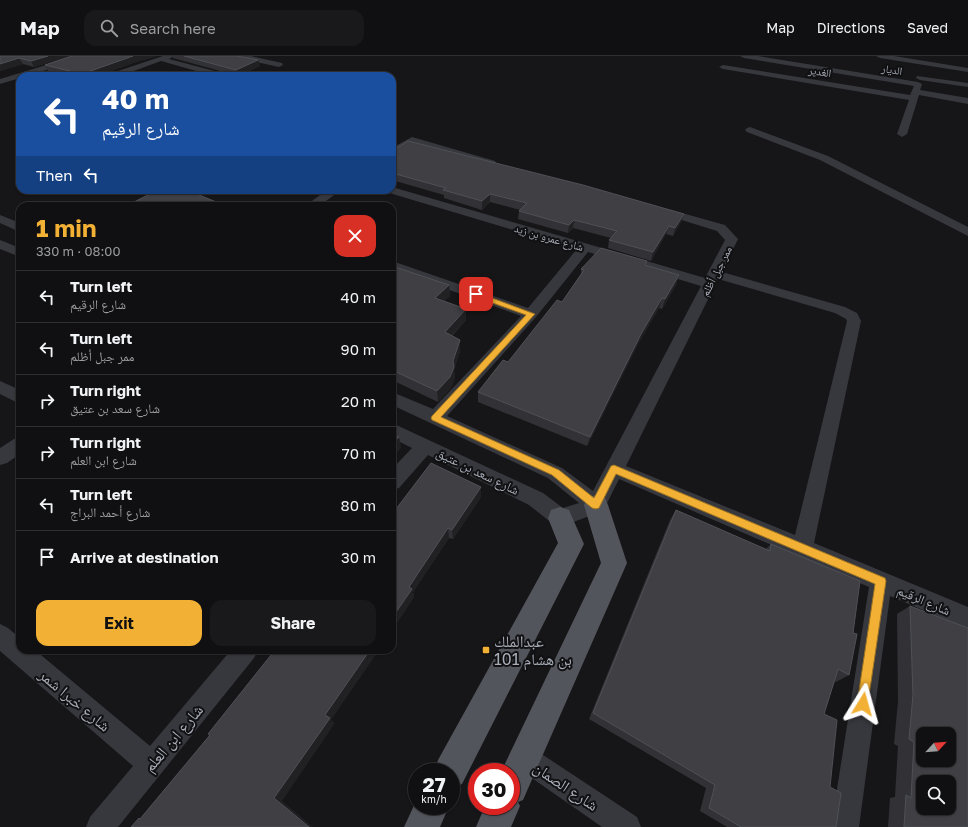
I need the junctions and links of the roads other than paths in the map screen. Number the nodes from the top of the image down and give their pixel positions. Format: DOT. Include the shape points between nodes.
graph roads {
  1 [pos="67,56"];
  2 [pos="84,56"];
  3 [pos="170,56"];
  4 [pos="242,56"];
  5 [pos="744,56"];
  6 [pos="880,56"];
  7 [pos="161,59"];
  8 [pos="925,59"];
  9 [pos="279,65"];
  10 [pos="43,68"];
  11 [pos="968,70"];
  12 [pos="31,72"];
  13 [pos="55,72"];
  14 [pos="124,72"];
  15 [pos="208,72"];
  16 [pos="716,74"];
  17 [pos="0,75"];
  18 [pos="16,77"];
  19 [pos="0,82"];
  20 [pos="968,85"];
  21 [pos="916,88"];
  22 [pos="968,101"];
  23 [pos="750,130"];
  24 [pos="902,134"];
  25 [pos="396,149"];
  26 [pos="503,166"];
  27 [pos="396,192"];
  28 [pos="329,194"];
  29 [pos="317,202"];
  30 [pos="646,206"];
  31 [pos="0,219"];
  32 [pos="16,226"];
  33 [pos="968,232"];
  34 [pos="0,244"];
  35 [pos="586,247"];
  36 [pos="16,251"];
  37 [pos="396,266"];
  38 [pos="712,279"];
  39 [pos="531,314"];
  40 [pos="0,386"];
  41 [pos="16,394"];
  42 [pos="396,400"];
  43 [pos="435,418"];
  44 [pos="396,432"];
  45 [pos="425,446"];
  46 [pos="16,447"];
  47 [pos="0,458"];
  48 [pos="614,469"];
  49 [pos="396,478"];
  50 [pos="596,505"];
  51 [pos="560,518"];
  52 [pos="802,549"];
  53 [pos="881,581"];
  54 [pos="968,618"];
  55 [pos="0,636"];
  56 [pos="16,650"];
  57 [pos="21,654"];
  58 [pos="243,654"];
  59 [pos="525,758"];
  60 [pos="455,763"];
  61 [pos="151,764"];
  62 [pos="520,769"];
  63 [pos="427,815"];
  64 [pos="499,815"];
  65 [pos="100,827"];
  66 [pos="421,827"];
  67 [pos="493,827"];
  68 [pos="627,827"];
  69 [pos="845,827"];
  1 -- 17 [label="street"];
  2 -- 10 [label="street"];
  3 -- 7 [label="street"];
  4 -- 9 [label="street"];
  5 -- 21 [label="street, الديار"];
  6 -- 8 [label="street"];
  7 -- 14 [label="street"];
  7 -- 15 [label="street"];
  8 -- 11 [label="street"];
  8 -- 21 [label="street"];
  10 -- 12 [label="street"];
  10 -- 13 [label="street"];
  16 -- 21 [label="street, الغدير" via="726,64"];
  18 -- 19 [label="street"];
  20 -- 21 [label="street"];
  21 -- 22 [label="street"];
  21 -- 24 [label="street"];
  23 -- 33 [label="street" via="824,158"];
  25 -- 26 [label="street" via="412,140"];
  27 -- 35 [label="street, شارع عمرو بن زيد"];
  28 -- 29 [label="street"];
  30 -- 38 [label="street, ممر جبل أظلم" via="721,228 732,239"];
  31 -- 32 [label="street"];
  34 -- 36 [label="street"];
  35 -- 38 [label="street, شارع عمرو بن زيد"];
  35 -- 39 [label="street"];
  37 -- 39 [label="street"];
  38 -- 48 [label="street, ممر جبل أظلم"];
  38 -- 52 [label="street, شارع عمرو بن زيد" via="840,310 852,316 854,321"];
  39 -- 43 [label="street"];
  40 -- 41 [label="street"];
  42 -- 43 [label="street"];
  43 -- 50 [label="street" via="555,473"];
  44 -- 45 [label="street, شارع سعد بن عتيق"];
  45 -- 49 [label="street"];
  45 -- 51 [label="street, شارع سعد بن عتيق" via="536,499"];
  46 -- 47 [label="street"];
  48 -- 50 [label="street, ممر جبل أظلم"];
  48 -- 52 [label="street, شارع الرقيم"];
  50 -- 51 [label="street"];
  50 -- 59 [label="main road" via="614,563"];
  51 -- 60 [label="main road" via="571,544"];
  52 -- 53 [label="street, شارع الرقيم"];
  53 -- 54 [label="street, شارع الرقيم"];
  53 -- 69 [label="street"];
  55 -- 56 [label="street, شارع خبرا شمر"];
  57 -- 61 [label="street, شارع خبرا شمر"];
  58 -- 61 [label="street, شارع ابن العلم"];
  59 -- 62 [label="main road"];
  59 -- 68 [label="street, شارع الصمان"];
  61 -- 65 [label="street, شارع ابن العلم"];
  63 -- 66 [label="main road"];
  64 -- 67 [label="main road"];
}
